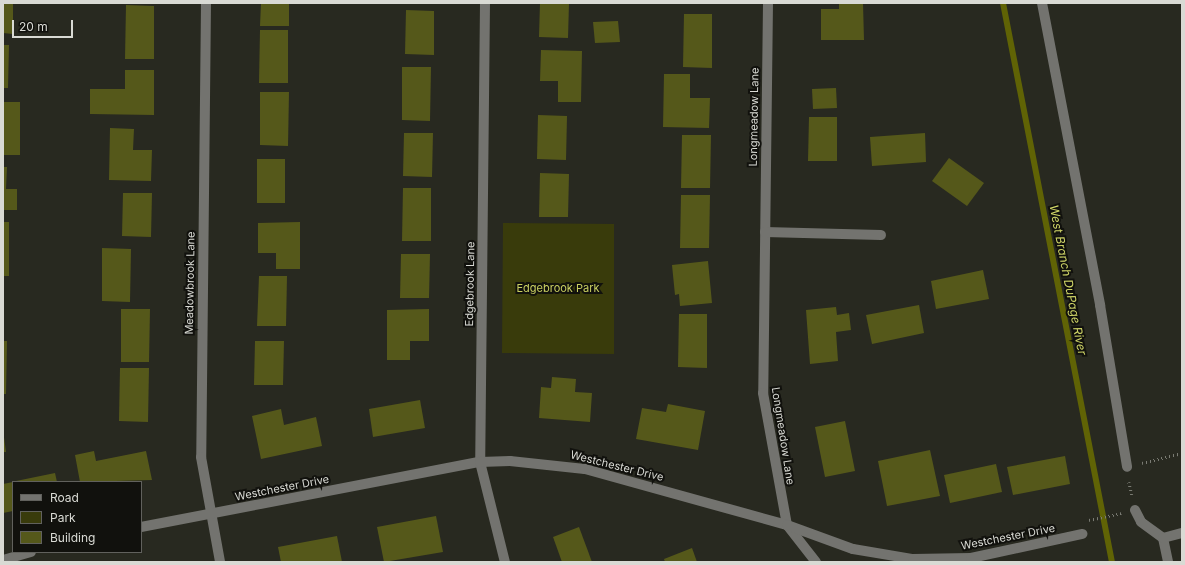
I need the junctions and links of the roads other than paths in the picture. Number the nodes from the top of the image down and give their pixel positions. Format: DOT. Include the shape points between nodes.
graph roads {
  1 [pos="206,3"];
  2 [pos="485,3"];
  3 [pos="768,3"];
  4 [pos="1042,3"];
  5 [pos="765,232"];
  6 [pos="880,235"];
  7 [pos="480,462"];
  8 [pos="1127,467"];
  9 [pos="1135,510"];
  10 [pos="211,514"];
  11 [pos="787,525"];
  12 [pos="142,527"];
  13 [pos="1182,533"];
  14 [pos="1082,534"];
  15 [pos="1163,538"];
  16 [pos="27,553"];
  17 [pos="3,560"];
  18 [pos="220,562"];
  19 [pos="505,562"];
  20 [pos="816,562"];
  21 [pos="1168,562"];
  1 -- 10 [label="street, Meadowbrook Lane" via="202,457"];
  2 -- 7 [label="street, Edgebrook Lane"];
  3 -- 5 [label="street, Longmeadow Lane"];
  4 -- 8 [label="street" via="1100,305"];
  5 -- 6 [label="street"];
  5 -- 11 [label="street, Longmeadow Lane" via="763,393"];
  7 -- 10 [label="street, Westchester Drive"];
  7 -- 11 [label="street, Westchester Drive" via="544,462 585,469"];
  7 -- 19 [label="street, Edgebrook Lane"];
  9 -- 15 [label="street" via="1141,522"];
  10 -- 12 [label="street, Westchester Drive"];
  10 -- 18 [label="street, Meadowbrook Lane"];
  11 -- 14 [label="street, Westchester Drive" via="853,549 913,559 971,558"];
  11 -- 20 [label="street, Longmeadow Lane"];
  13 -- 15 [label="street"];
  15 -- 21 [label="street"];
  16 -- 17 [label="street"];
}
